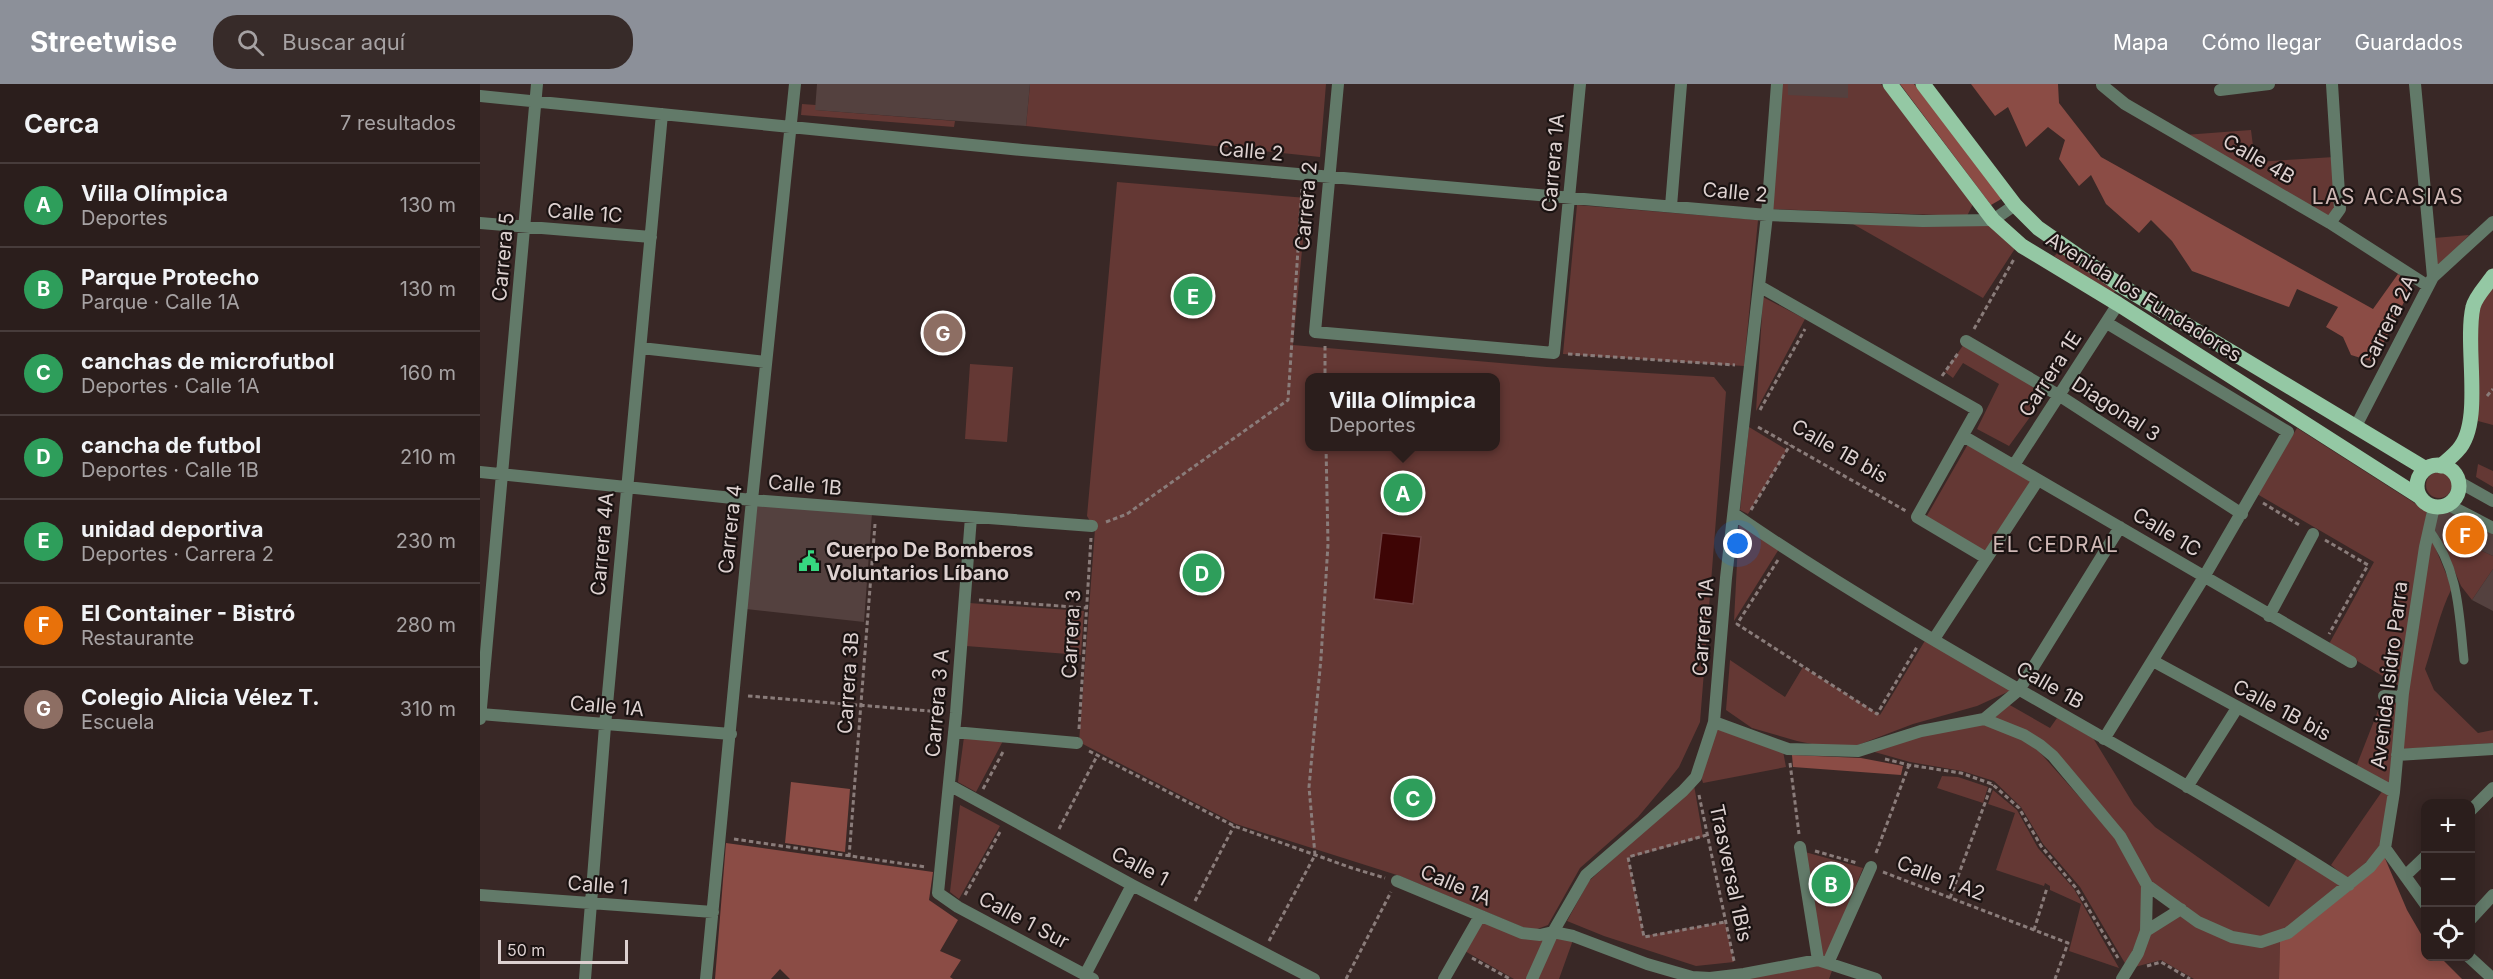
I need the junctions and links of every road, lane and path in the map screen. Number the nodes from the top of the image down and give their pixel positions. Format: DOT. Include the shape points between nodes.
graph roads {
  1 [pos="537,84"];
  2 [pos="795,84"];
  3 [pos="1338,84"];
  4 [pos="1580,84"];
  5 [pos="1681,84"];
  6 [pos="1777,84"];
  7 [pos="1890,84"];
  8 [pos="1923,84"];
  9 [pos="2269,84"];
  10 [pos="2332,84"];
  11 [pos="2415,84"];
  12 [pos="2102,85"];
  13 [pos="2220,90"];
  14 [pos="480,96"];
  15 [pos="535,101"];
  16 [pos="662,114"];
  17 [pos="791,127"];
  18 [pos="1304,175"];
  19 [pos="1328,176"];
  20 [pos="1569,196"];
  21 [pos="1671,206"];
  22 [pos="2015,206"];
  23 [pos="1767,215"];
  24 [pos="1993,220"];
  25 [pos="2493,222"];
  26 [pos="480,223"];
  27 [pos="2330,223"];
  28 [pos="525,228"];
  29 [pos="651,237"];
  30 [pos="2022,246"];
  31 [pos="2493,276"];
  32 [pos="2430,281"];
  33 [pos="1759,286"];
  34 [pos="2118,304"];
  35 [pos="1811,317"];
  36 [pos="2107,323"];
  37 [pos="1320,332"];
  38 [pos="1966,341"];
  39 [pos="641,348"];
  40 [pos="1554,353"];
  41 [pos="766,362"];
  42 [pos="1748,366"];
  43 [pos="1324,373"];
  44 [pos="1935,388"];
  45 [pos="2060,396"];
  46 [pos="1748,421"];
  47 [pos="2356,426"];
  48 [pos="1964,436"];
  49 [pos="1791,445"];
  50 [pos="1326,451"];
  51 [pos="2014,465"];
  52 [pos="2433,467"];
  53 [pos="480,472"];
  54 [pos="503,475"];
  55 [pos="2038,480"];
  56 [pos="2459,482"];
  57 [pos="627,486"];
  58 [pos="2252,496"];
  59 [pos="2420,497"];
  60 [pos="752,500"];
  61 [pos="2493,501"];
  62 [pos="2442,506"];
  63 [pos="876,511"];
  64 [pos="2242,514"];
  65 [pos="972,517"];
  66 [pos="1917,517"];
  67 [pos="1739,518"];
  68 [pos="1092,526"];
  69 [pos="2120,527"];
  70 [pos="2493,528"];
  71 [pos="2429,530"];
  72 [pos="2313,534"];
  73 [pos="1785,549"];
  74 [pos="1986,558"];
  75 [pos="2204,577"];
  76 [pos="965,599"];
  77 [pos="1087,608"];
  78 [pos="2269,616"];
  79 [pos="1929,636"];
  80 [pos="2322,646"];
  81 [pos="2464,660"];
  82 [pos="2153,661"];
  83 [pos="2351,662"];
  84 [pos="2019,690"];
  85 [pos="734,695"];
  86 [pos="2384,696"];
  87 [pos="2402,697"];
  88 [pos="861,705"];
  89 [pos="2237,708"];
  90 [pos="956,713"];
  91 [pos="480,714"];
  92 [pos="480,719"];
  93 [pos="1984,719"];
  94 [pos="1714,722"];
  95 [pos="605,726"];
  96 [pos="954,732"];
  97 [pos="731,734"];
  98 [pos="1011,738"];
  99 [pos="2104,739"];
  100 [pos="1077,743"];
  101 [pos="1788,749"];
  102 [pos="2493,749"];
  103 [pos="1858,752"];
  104 [pos="2397,755"];
  105 [pos="1097,756"];
  106 [pos="1910,765"];
  107 [pos="1696,777"];
  108 [pos="1992,784"];
  109 [pos="949,785"];
  110 [pos="2187,787"];
  111 [pos="2492,791"];
  112 [pos="2394,792"];
  113 [pos="976,801"];
  114 [pos="2475,806"];
  115 [pos="1008,818"];
  116 [pos="1234,826"];
  117 [pos="1707,835"];
  118 [pos="720,837"];
  119 [pos="1052,842"];
  120 [pos="1800,847"];
  121 [pos="2385,848"];
  122 [pos="1315,855"];
  123 [pos="849,857"];
  124 [pos="2421,861"];
  125 [pos="1871,867"];
  126 [pos="941,869"];
  127 [pos="2405,876"];
  128 [pos="1397,881"];
  129 [pos="1132,885"];
  130 [pos="2147,885"];
  131 [pos="2349,885"];
  132 [pos="2047,888"];
  133 [pos="938,893"];
  134 [pos="480,895"];
  135 [pos="2493,895"];
  136 [pos="1950,898"];
  137 [pos="2421,898"];
  138 [pos="590,904"];
  139 [pos="958,907"];
  140 [pos="2181,909"];
  141 [pos="713,912"];
  142 [pos="1188,913"];
  143 [pos="2475,915"];
  144 [pos="1480,916"];
  145 [pos="1725,922"];
  146 [pos="2034,930"];
  147 [pos="2146,931"];
  148 [pos="1553,932"];
  149 [pos="1460,951"];
  150 [pos="1263,953"];
  151 [pos="2473,961"];
  152 [pos="1828,963"];
  153 [pos="1735,975"];
  154 [pos="2124,975"];
  155 [pos="1089,977"];
  156 [pos="585,979"];
  157 [pos="706,979"];
  158 [pos="1314,979"];
  159 [pos="1346,979"];
  160 [pos="1444,979"];
  161 [pos="1510,979"];
  162 [pos="1532,979"];
  163 [pos="1876,979"];
  164 [pos="2055,979"];
  165 [pos="2190,979"];
  166 [pos="2493,979"];
  1 -- 15 [label="street, Carrera 5"];
  2 -- 17 [label="street, Carrera 4"];
  3 -- 19 [label="street, Carrera 2"];
  4 -- 20 [label="street, Carrera 1A"];
  5 -- 21 [label="street"];
  6 -- 23 [label="street, Carrera 1A"];
  7 -- 24 [label="main road, Avenida los Fundadores"];
  8 -- 22 [label="main road, Avenida los Fundadores"];
  9 -- 13 [label="street"];
  10 -- 27 [label="street" via="2340,209"];
  11 -- 32 [label="street"];
  12 -- 27 [label="street, Calle 4B" via="2125,104"];
  14 -- 15 [label="street, Calle 2"];
  15 -- 16 [label="street, Calle 2"];
  15 -- 28 [label="street, Carrera 5"];
  16 -- 17 [label="street, Calle 2"];
  16 -- 29 [label="street, Carrera 4A"];
  17 -- 18 [label="street, Calle 2"];
  17 -- 41 [label="street, Carrera 4"];
  18 -- 19 [label="street, Calle 2"];
  18 -- 68 [label="path" via="1288,400 1127,514"];
  19 -- 20 [label="street, Calle 2"];
  19 -- 37 [label="street, Carrera 2"];
  20 -- 21 [label="street, Calle 2"];
  20 -- 40 [label="street, Carrera 1A"];
  21 -- 23 [label="street, Calle 2"];
  22 -- 24 [label="street"];
  22 -- 47 [label="main road, Avenida los Fundadores" via="2038,228 2120,285"];
  23 -- 24 [label="street, Calle 2"];
  23 -- 33 [label="street, Carrera 1A"];
  24 -- 30 [label="main road, Avenida los Fundadores"];
  25 -- 32 [label="street, Carrera 2A"];
  26 -- 28 [label="street, Calle 1C"];
  27 -- 32 [label="street, Calle 4B"];
  28 -- 29 [label="street, Calle 1C"];
  28 -- 54 [label="street, Carrera 5"];
  29 -- 39 [label="street, Carrera 4A"];
  30 -- 34 [label="main road, Avenida los Fundadores"];
  30 -- 38 [label="path"];
  31 -- 52 [label="main road" via="2473,305 2469,348 2472,403 2464,440 2459,449"];
  32 -- 47 [label="street, Carrera 2A"];
  33 -- 35 [label="street"];
  33 -- 42 [label="street, Carrera 1A"];
  34 -- 36 [label="street, Carrera 1E"];
  34 -- 59 [label="main road, Avenida los Fundadores"];
  35 -- 44 [label="street"];
  35 -- 46 [label="path"];
  36 -- 45 [label="street, Carrera 1E"];
  36 -- 58 [label="street" via="2288,432"];
  37 -- 40 [label="street"];
  37 -- 43 [label="path"];
  38 -- 44 [label="path"];
  38 -- 45 [label="street, Diagonal 3"];
  39 -- 41 [label="street"];
  39 -- 57 [label="street, Carrera 4A"];
  40 -- 42 [label="path"];
  41 -- 60 [label="street, Carrera 4"];
  42 -- 46 [label="street, Carrera 1A"];
  44 -- 48 [label="street" via="1977,410"];
  45 -- 51 [label="street, Carrera 1E"];
  45 -- 64 [label="street, Diagonal 3"];
  46 -- 49 [label="path, Calle 1B bis"];
  46 -- 67 [label="street, Carrera 1A"];
  47 -- 52 [label="main road, Avenida los Fundadores"];
  48 -- 51 [label="street, Calle 1C"];
  48 -- 66 [label="street"];
  49 -- 66 [label="path, Calle 1B bis"];
  49 -- 67 [label="path"];
  50 -- 122 [label="path" via="1328,544 1309,787"];
  51 -- 55 [label="street, Calle 1C"];
  52 -- 56 [label="main road" via="2452,471"];
  52 -- 59 [label="main road" via="2417,482"];
  53 -- 54 [label="street, Calle 1B"];
  54 -- 57 [label="street, Calle 1B"];
  54 -- 91 [label="street, Carrera 5"];
  55 -- 69 [label="street, Calle 1C"];
  55 -- 74 [label="street"];
  56 -- 61 [label="street"];
  56 -- 62 [label="main road" via="2457,497"];
  57 -- 60 [label="street, Calle 1B"];
  57 -- 95 [label="street, Carrera 4A"];
  58 -- 64 [label="street"];
  58 -- 72 [label="path"];
  59 -- 62 [label="main road" via="2426,504"];
  60 -- 63 [label="street, Calle 1B"];
  60 -- 85 [label="street, Carrera 4"];
  62 -- 70 [label="street"];
  62 -- 71 [label="street, Avenida Isidro Parra"];
  63 -- 65 [label="street, Calle 1B"];
  63 -- 88 [label="path, Carrera 3B"];
  64 -- 75 [label="street"];
  65 -- 68 [label="street, Calle 1B"];
  65 -- 76 [label="street, Carrera 3 A"];
  66 -- 74 [label="street"];
  67 -- 73 [label="street, Calle 1B"];
  67 -- 94 [label="street, Carrera 1A" via="1726,578"];
  68 -- 77 [label="path, Carrera 3"];
  69 -- 75 [label="street, Calle 1C"];
  69 -- 84 [label="street"];
  71 -- 81 [label="lane" via="2438,541 2457,587"];
  71 -- 87 [label="street, Avenida Isidro Parra"];
  72 -- 78 [label="street"];
  72 -- 80 [label="path" via="2368,565"];
  73 -- 79 [label="street, Calle 1B"];
  73 -- 79 [label="path" via="1737,624 1877,714"];
  74 -- 79 [label="street"];
  75 -- 78 [label="street, Calle 1C"];
  75 -- 82 [label="street"];
  76 -- 77 [label="path"];
  76 -- 90 [label="street, Carrera 3 A"];
  77 -- 100 [label="path, Carrera 3"];
  78 -- 80 [label="street, Calle 1C"];
  79 -- 84 [label="street, Calle 1B"];
  80 -- 83 [label="street, Calle 1C"];
  82 -- 89 [label="street, Calle 1B bis"];
  82 -- 99 [label="street"];
  84 -- 93 [label="street"];
  84 -- 99 [label="street, Calle 1B"];
  85 -- 88 [label="path"];
  85 -- 97 [label="street, Carrera 4"];
  86 -- 87 [label="street"];
  87 -- 104 [label="street, Avenida Isidro Parra"];
  88 -- 90 [label="path"];
  88 -- 123 [label="path, Carrera 3B"];
  89 -- 110 [label="street"];
  89 -- 112 [label="street, Calle 1B bis"];
  90 -- 96 [label="street, Carrera 3 A"];
  91 -- 92 [label="street, Carrera 5"];
  91 -- 95 [label="street, Calle 1A"];
  93 -- 103 [label="street" via="1921,731"];
  93 -- 130 [label="street" via="2024,735 2054,756 2120,836"];
  94 -- 101 [label="street"];
  94 -- 107 [label="street, Carrera 1A"];
  95 -- 97 [label="street, Calle 1A"];
  95 -- 138 [label="street, Carrera 4A"];
  96 -- 98 [label="street"];
  96 -- 109 [label="street, Carrera 3 A"];
  97 -- 118 [label="street, Carrera 4"];
  98 -- 100 [label="street"];
  98 -- 113 [label="path"];
  99 -- 110 [label="street, Calle 1B"];
  100 -- 105 [label="path, Calle 1A"];
  101 -- 103 [label="street"];
  101 -- 120 [label="path"];
  102 -- 104 [label="street"];
  103 -- 106 [label="path"];
  104 -- 112 [label="street, Avenida Isidro Parra"];
  105 -- 116 [label="path, Calle 1A"];
  105 -- 119 [label="path"];
  106 -- 108 [label="path" via="1961,773"];
  106 -- 125 [label="path"];
  107 -- 117 [label="path, Trasversal 1Bis"];
  107 -- 148 [label="street, Carrera 1A" via="1586,875"];
  108 -- 136 [label="path"];
  108 -- 154 [label="path" via="2019,808 2041,846 2076,888"];
  109 -- 113 [label="street, Calle 1"];
  109 -- 126 [label="street, Carrera 3 A"];
  110 -- 131 [label="street, Calle 1B"];
  111 -- 114 [label="street"];
  112 -- 121 [label="street, Avenida Isidro Parra"];
  113 -- 115 [label="street, Calle 1"];
  115 -- 119 [label="street, Calle 1"];
  115 -- 139 [label="path"];
  116 -- 122 [label="path, Calle 1A"];
  116 -- 142 [label="path"];
  117 -- 145 [label="path, Trasversal 1Bis"];
  117 -- 145 [label="path" via="1628,857 1644,937"];
  118 -- 123 [label="path"];
  118 -- 141 [label="street, Carrera 4"];
  119 -- 129 [label="street, Calle 1"];
  120 -- 125 [label="path, Calle 1 A2"];
  120 -- 152 [label="street"];
  121 -- 127 [label="street"];
  121 -- 131 [label="street"];
  122 -- 128 [label="path, Calle 1A"];
  122 -- 150 [label="path"];
  123 -- 126 [label="path"];
  124 -- 127 [label="street"];
  125 -- 136 [label="path, Calle 1 A2"];
  125 -- 152 [label="street"];
  126 -- 133 [label="street, Carrera 3 A"];
  127 -- 137 [label="street"];
  128 -- 144 [label="street, Calle 1A"];
  128 -- 159 [label="path"];
  129 -- 142 [label="street, Calle 1"];
  129 -- 155 [label="street"];
  130 -- 140 [label="street"];
  130 -- 147 [label="street"];
  131 -- 140 [label="street" via="2288,933 2261,942 2232,937 2198,922"];
  132 -- 146 [label="path"];
  133 -- 139 [label="street, Calle 1 Sur"];
  134 -- 138 [label="street, Calle 1"];
  135 -- 143 [label="street"];
  136 -- 146 [label="path, Calle 1 A2"];
  138 -- 141 [label="street, Calle 1"];
  138 -- 156 [label="street, Carrera 4A"];
  139 -- 155 [label="street, Calle 1 Sur"];
  140 -- 147 [label="street"];
  141 -- 157 [label="street, Carrera 4"];
  142 -- 150 [label="street, Calle 1"];
  144 -- 148 [label="street, Calle 1A" via="1522,933 1540,936"];
  144 -- 149 [label="street"];
  145 -- 153 [label="path, Trasversal 1Bis"];
  146 -- 164 [label="path, Calle 1 A2" via="2068,943"];
  147 -- 154 [label="street"];
  148 -- 153 [label="street, Calle 1A" via="1692,976"];
  148 -- 162 [label="street, Carrera 1A"];
  149 -- 160 [label="street"];
  149 -- 161 [label="path"];
  150 -- 158 [label="street, Calle 1"];
  151 -- 166 [label="street"];
  152 -- 153 [label="street, Calle 1A"];
  152 -- 163 [label="street"];
  154 -- 165 [label="path" via="2161,962"];
}
